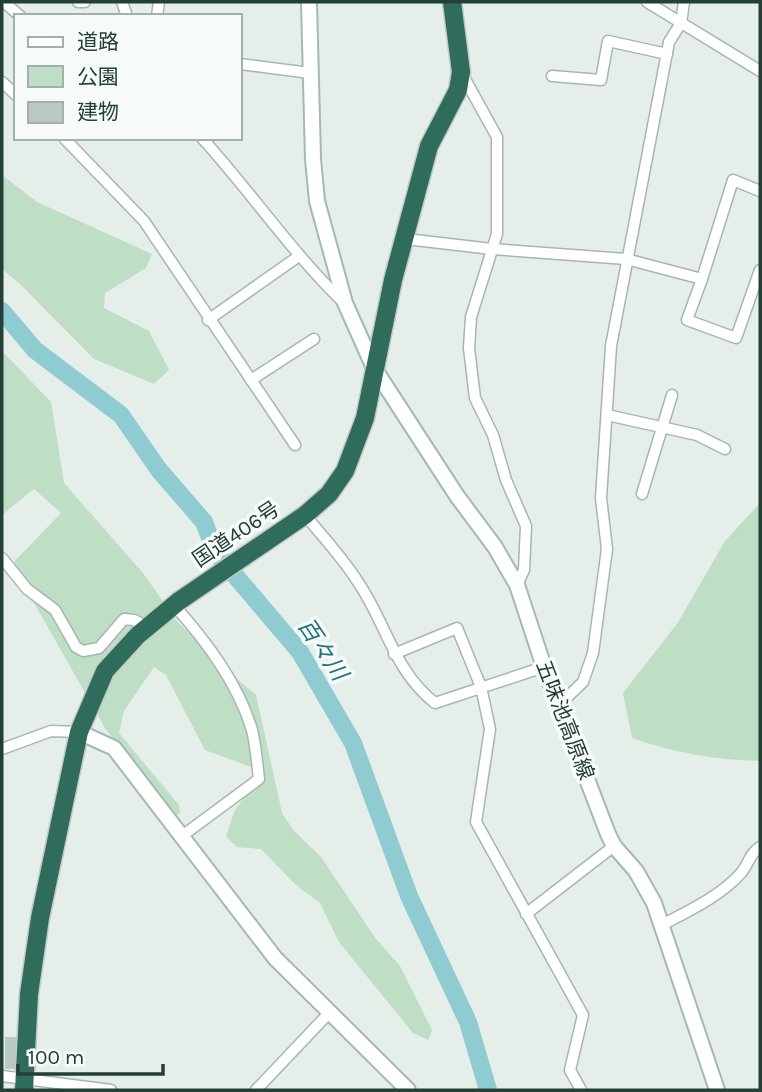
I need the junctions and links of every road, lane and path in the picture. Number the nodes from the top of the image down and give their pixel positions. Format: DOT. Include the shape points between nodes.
graph roads {
  1 [pos="4,2"];
  2 [pos="78,2"];
  3 [pos="85,2"];
  4 [pos="309,2"];
  5 [pos="452,2"];
  6 [pos="647,2"];
  7 [pos="684,2"];
  8 [pos="18,14"];
  9 [pos="681,23"];
  10 [pos="667,54"];
  11 [pos="242,64"];
  12 [pos="760,71"];
  13 [pos="461,72"];
  14 [pos="310,73"];
  15 [pos="552,76"];
  16 [pos="66,140"];
  17 [pos="204,140"];
  18 [pos="760,191"];
  19 [pos="406,239"];
  20 [pos="492,249"];
  21 [pos="299,256"];
  22 [pos="626,259"];
  23 [pos="760,270"];
  24 [pos="702,279"];
  25 [pos="345,303"];
  26 [pos="208,320"];
  27 [pos="314,339"];
  28 [pos="374,368"];
  29 [pos="251,380"];
  30 [pos="672,395"];
  31 [pos="607,415"];
  32 [pos="661,426"];
  33 [pos="295,445"];
  34 [pos="725,449"];
  35 [pos="642,494"];
  36 [pos="305,514"];
  37 [pos="2,558"];
  38 [pos="516,585"];
  39 [pos="176,603"];
  40 [pos="147,628"];
  41 [pos="394,654"];
  42 [pos="544,667"];
  43 [pos="481,687"];
  44 [pos="559,705"];
  45 [pos="79,732"];
  46 [pos="2,749"];
  47 [pos="182,836"];
  48 [pos="614,846"];
  49 [pos="760,847"];
  50 [pos="526,914"];
  51 [pos="662,925"];
  52 [pos="330,1012"];
  53 [pos="2,1076"];
  54 [pos="25,1085"];
  55 [pos="111,1090"];
  56 [pos="256,1090"];
  57 [pos="408,1090"];
  58 [pos="580,1090"];
  59 [pos="717,1090"];
  1 -- 8 [label="street"];
  2 -- 3 [label="street"];
  4 -- 14 [label="street, 五味池高原線"];
  5 -- 13 [label="highway, 国道406号"];
  6 -- 9 [label="street"];
  7 -- 9 [label="street"];
  9 -- 10 [label="street" via="669,41"];
  9 -- 12 [label="street"];
  10 -- 15 [label="street" via="608,41 601,80"];
  10 -- 22 [label="street"];
  11 -- 14 [label="street"];
  13 -- 19 [label="highway, 国道406号" via="458,90 429,146"];
  13 -- 20 [label="street" via="497,137 498,222"];
  14 -- 25 [label="street, 五味池高原線" via="317,201"];
  16 -- 26 [label="street" via="144,221"];
  17 -- 21 [label="street"];
  18 -- 24 [label="street" via="733,180"];
  19 -- 20 [label="street"];
  19 -- 28 [label="highway, 国道406号"];
  20 -- 22 [label="street"];
  20 -- 38 [label="street" via="471,317 469,348 475,398 526,526 523,570"];
  21 -- 25 [label="street"];
  21 -- 26 [label="street"];
  22 -- 24 [label="street"];
  22 -- 31 [label="street" via="611,346"];
  23 -- 24 [label="street" via="736,338 687,320"];
  25 -- 28 [label="street, 五味池高原線"];
  26 -- 29 [label="street"];
  27 -- 29 [label="street"];
  28 -- 36 [label="highway, 国道406号" via="365,418 345,471"];
  28 -- 38 [label="street, 五味池高原線"];
  29 -- 33 [label="street"];
  30 -- 32 [label="street"];
  31 -- 32 [label="street"];
  31 -- 44 [label="street" via="601,498 607,549 593,653 583,682"];
  32 -- 34 [label="street" via="697,435"];
  32 -- 35 [label="street"];
  36 -- 39 [label="highway, 国道406号"];
  36 -- 41 [label="street" via="359,583"];
  37 -- 40 [label="street" via="27,589 55,610 76,647 83,651 99,648 124,619"];
  38 -- 42 [label="street, 五味池高原線"];
  39 -- 40 [label="highway, 国道406号"];
  39 -- 47 [label="street" via="230,683 251,730 259,779"];
  40 -- 45 [label="highway, 国道406号" via="105,671"];
  41 -- 43 [label="street" via="435,703"];
  41 -- 43 [label="street" via="457,628"];
  42 -- 43 [label="street"];
  42 -- 44 [label="street, 五味池高原線"];
  43 -- 50 [label="street" via="489,729 476,822"];
  44 -- 48 [label="street, 五味池高原線"];
  45 -- 46 [label="street" via="51,731"];
  45 -- 47 [label="street" via="114,748"];
  45 -- 54 [label="highway, 国道406号" via="40,918 29,994"];
  47 -- 52 [label="street" via="275,958"];
  48 -- 50 [label="street"];
  48 -- 51 [label="street, 五味池高原線" via="636,871"];
  49 -- 51 [label="street" via="752,852 742,873 701,904"];
  50 -- 58 [label="street" via="583,1015 570,1070"];
  51 -- 59 [label="street, 五味池高原線"];
  52 -- 56 [label="street"];
  52 -- 57 [label="street"];
  53 -- 54 [label="street"];
  54 -- 55 [label="street"];
}
